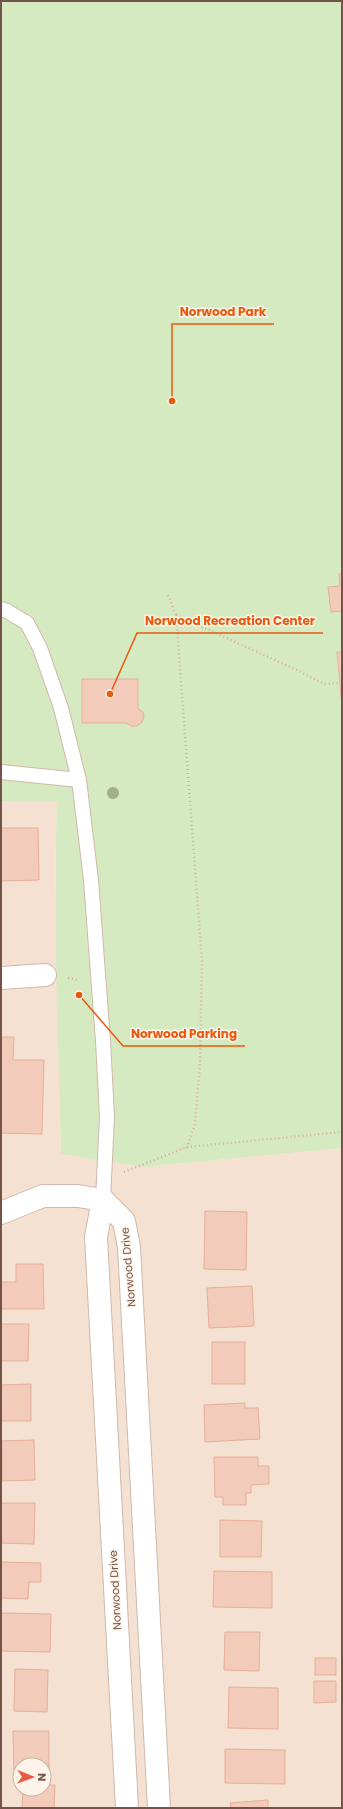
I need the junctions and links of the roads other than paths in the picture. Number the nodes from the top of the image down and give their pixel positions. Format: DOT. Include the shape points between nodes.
graph roads {
  1 [pos="1,609"];
  2 [pos="1,772"];
  3 [pos="78,780"];
  4 [pos="46,975"];
  5 [pos="1,978"];
  6 [pos="103,1200"];
  7 [pos="1,1214"];
  8 [pos="141,1467"];
  9 [pos="109,1470"];
  10 [pos="154,1704"];
  11 [pos="121,1705"];
  12 [pos="126,1808"];
  13 [pos="159,1808"];
  1 -- 3 [label="lane" via="27,623 40,648 61,708"];
  2 -- 3 [label="lane"];
  3 -- 6 [label="lane" via="86,828 107,1116"];
  4 -- 5 [label="street"];
  6 -- 7 [label="street" via="78,1196 43,1196"];
  6 -- 8 [label="street, Norwood Drive" via="124,1221 129,1247"];
  6 -- 9 [label="street, Norwood Drive" via="96,1236"];
  8 -- 9 [label="street"];
  8 -- 10 [label="street, Norwood Drive"];
  9 -- 11 [label="street, Norwood Drive"];
  10 -- 11 [label="street"];
  10 -- 13 [label="street, Norwood Drive"];
  11 -- 12 [label="street, Norwood Drive"];
}
